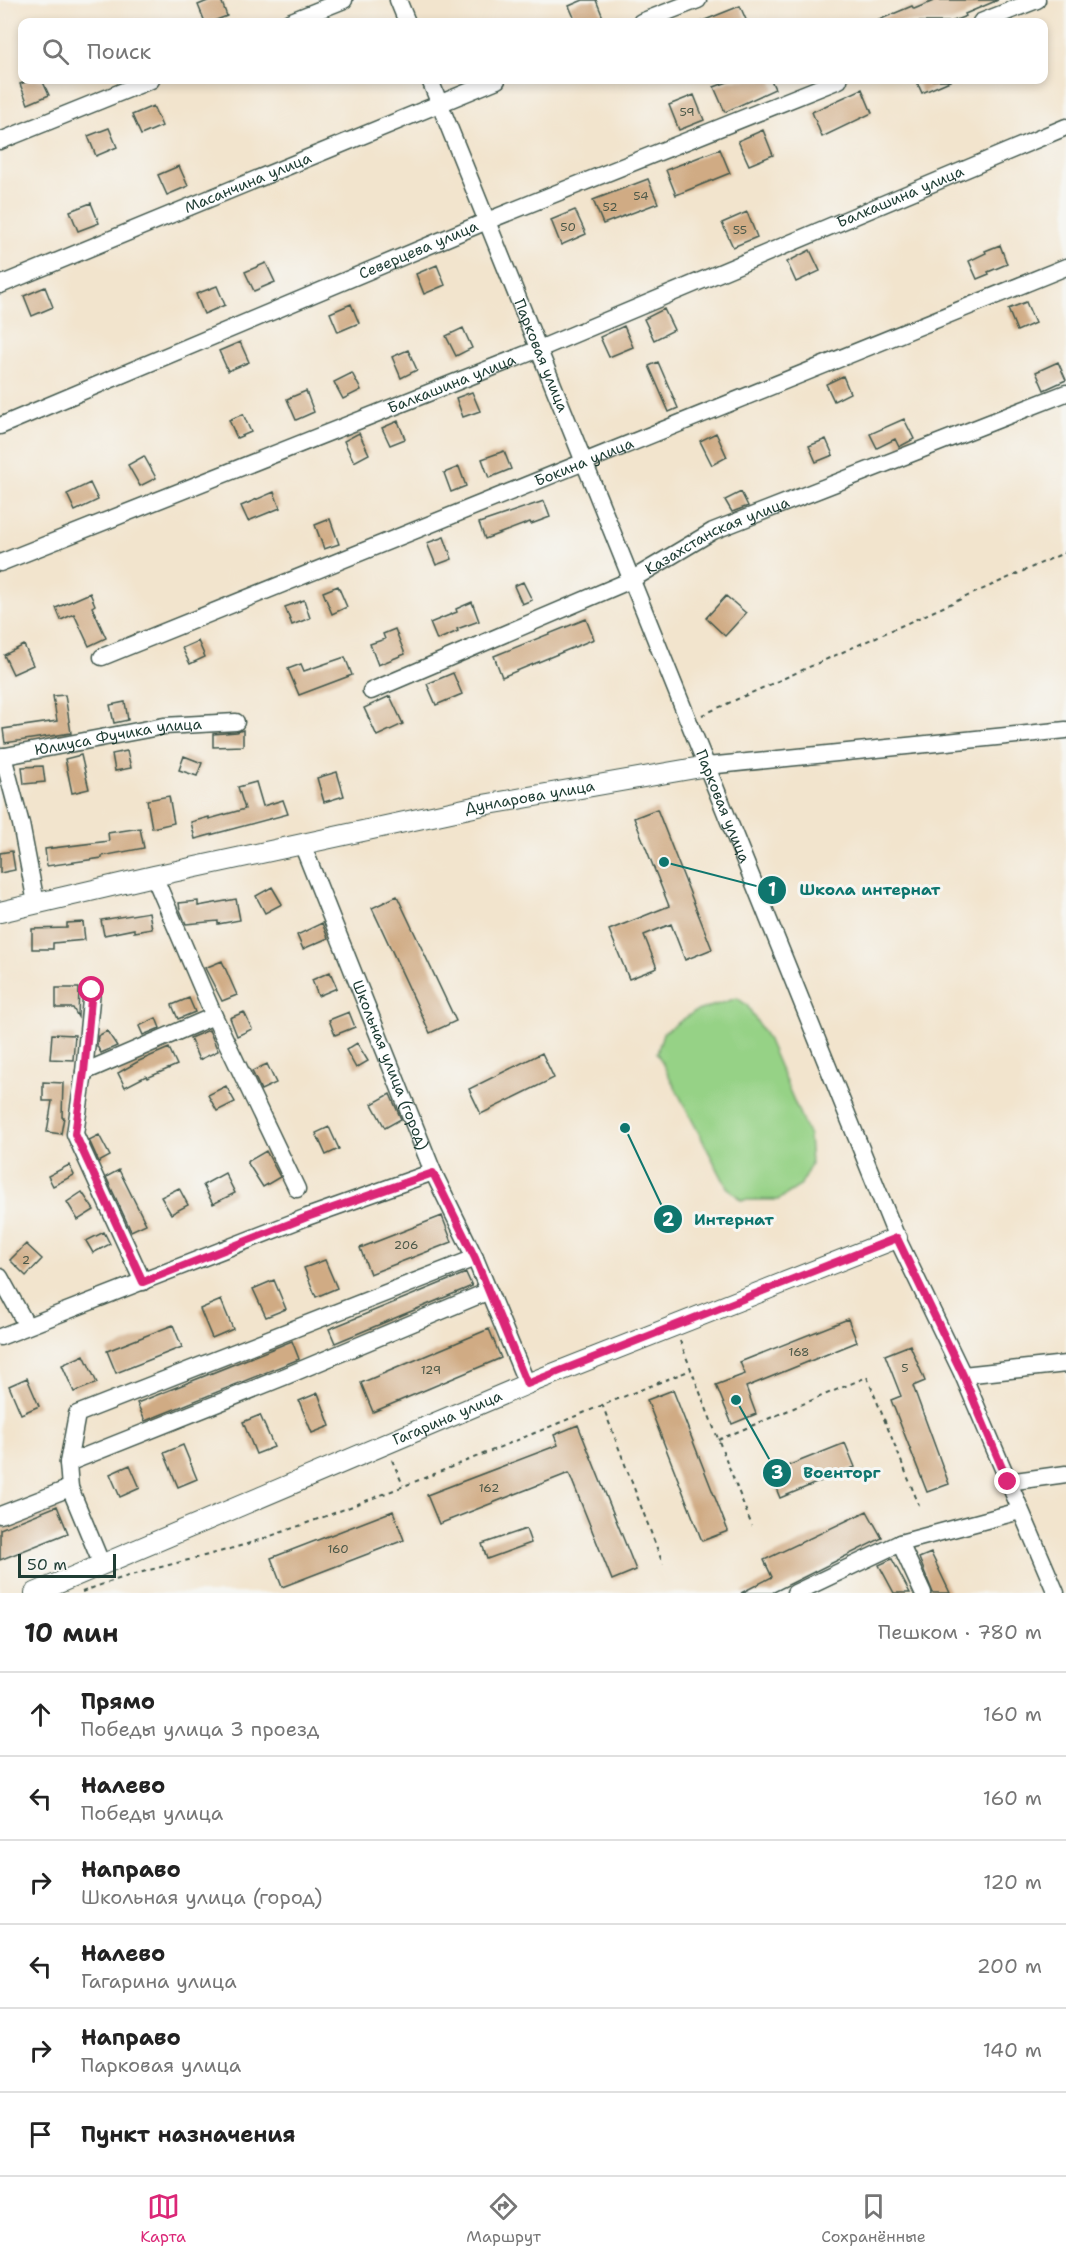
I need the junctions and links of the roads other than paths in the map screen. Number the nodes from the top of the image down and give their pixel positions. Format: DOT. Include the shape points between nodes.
graph roads {
  1 [pos="344,0"];
  2 [pos="399,0"];
  3 [pos="698,0"];
  4 [pos="1037,0"];
  5 [pos="299,18"];
  6 [pos="406,18"];
  7 [pos="651,18"];
  8 [pos="991,18"];
  9 [pos="141,84"];
  10 [pos="432,84"];
  11 [pos="486,84"];
  12 [pos="829,84"];
  13 [pos="439,102"];
  14 [pos="1066,127"];
  15 [pos="0,141"];
  16 [pos="487,221"];
  17 [pos="1066,267"];
  18 [pos="0,285"];
  19 [pos="539,349"];
  20 [pos="1066,393"];
  21 [pos="0,426"];
  22 [pos="584,463"];
  23 [pos="0,563"];
  24 [pos="632,580"];
  25 [pos="102,657"];
  26 [pos="371,691"];
  27 [pos="236,722"];
  28 [pos="1066,730"];
  29 [pos="2,757"];
  30 [pos="707,766"];
  31 [pos="302,844"];
  32 [pos="154,876"];
  33 [pos="36,903"];
  34 [pos="0,912"];
  35 [pos="92,990"];
  36 [pos="214,1016"];
  37 [pos="84,1072"];
  38 [pos="433,1173"];
  39 [pos="297,1189"];
  40 [pos="897,1238"];
  41 [pos="475,1258"];
  42 [pos="0,1276"];
  43 [pos="143,1282"];
  44 [pos="489,1291"];
  45 [pos="27,1326"];
  46 [pos="0,1337"];
  47 [pos="1066,1364"];
  48 [pos="963,1375"];
  49 [pos="527,1384"];
  50 [pos="68,1463"];
  51 [pos="1066,1474"];
  52 [pos="1008,1482"];
  53 [pos="70,1488"];
  54 [pos="1020,1510"];
  55 [pos="0,1515"];
  56 [pos="900,1543"];
  57 [pos="102,1565"];
  58 [pos="35,1593"];
  59 [pos="795,1593"];
  60 [pos="923,1593"];
  61 [pos="1056,1593"];
  1 -- 5 [label="street"];
  2 -- 6 [label="street"];
  3 -- 7 [label="street"];
  4 -- 8 [label="street"];
  9 -- 15 [label="street"];
  10 -- 13 [label="street, Парковая улица"];
  11 -- 13 [label="street, Масанчина улица"];
  12 -- 16 [label="street, Северцева улица"];
  13 -- 16 [label="street, Парковая улица"];
  13 -- 18 [label="street, Масанчина улица"];
  14 -- 19 [label="street, Балкашина улица"];
  16 -- 19 [label="street, Парковая улица"];
  16 -- 21 [label="street, Северцева улица"];
  17 -- 22 [label="street, Бокина улица"];
  19 -- 22 [label="street, Парковая улица"];
  19 -- 23 [label="street, Балкашина улица"];
  20 -- 24 [label="street, Казахстанская улица" via="713,531"];
  22 -- 24 [label="street, Парковая улица"];
  22 -- 25 [label="street, Бокина улица"];
  24 -- 26 [label="street, Казахстанская улица"];
  24 -- 30 [label="street, Парковая улица"];
  27 -- 29 [label="street, Юлиуса Фучика улица" via="164,726"];
  28 -- 30 [label="street, Дунларова улица"];
  29 -- 33 [label="street" via="21,824"];
  30 -- 31 [label="main road, Дунларова улица" via="483,805"];
  30 -- 40 [label="street, Парковая улица"];
  31 -- 32 [label="main road, Дунларова улица"];
  31 -- 38 [label="street, Школьная улица (город)"];
  32 -- 33 [label="main road, Дунларова улица"];
  32 -- 36 [label="street"];
  33 -- 34 [label="main road, Дунларова улица"];
  35 -- 37 [label="street"];
  36 -- 37 [label="street"];
  36 -- 39 [label="street"];
  37 -- 43 [label="street" via="75,1134"];
  38 -- 41 [label="street, Школьная улица (город)"];
  38 -- 43 [label="street" via="307,1217"];
  40 -- 48 [label="street, Парковая улица"];
  40 -- 49 [label="main road, Гагарина улица"];
  41 -- 44 [label="street, Школьная улица (город)"];
  41 -- 50 [label="street" via="77,1414"];
  42 -- 45 [label="street"];
  43 -- 45 [label="street"];
  44 -- 49 [label="street, Школьная улица (город)"];
  44 -- 50 [label="street"];
  45 -- 46 [label="street"];
  47 -- 48 [label="street"];
  48 -- 52 [label="street, Парковая улица"];
  49 -- 57 [label="main road, Гагарина улица"];
  50 -- 53 [label="street"];
  51 -- 52 [label="street"];
  52 -- 54 [label="street, Парковая улица"];
  53 -- 55 [label="street"];
  53 -- 57 [label="street"];
  54 -- 56 [label="street"];
  54 -- 61 [label="street, Парковая улица"];
  56 -- 59 [label="street"];
  56 -- 60 [label="street"];
  57 -- 58 [label="main road, Гагарина улица"];
}
